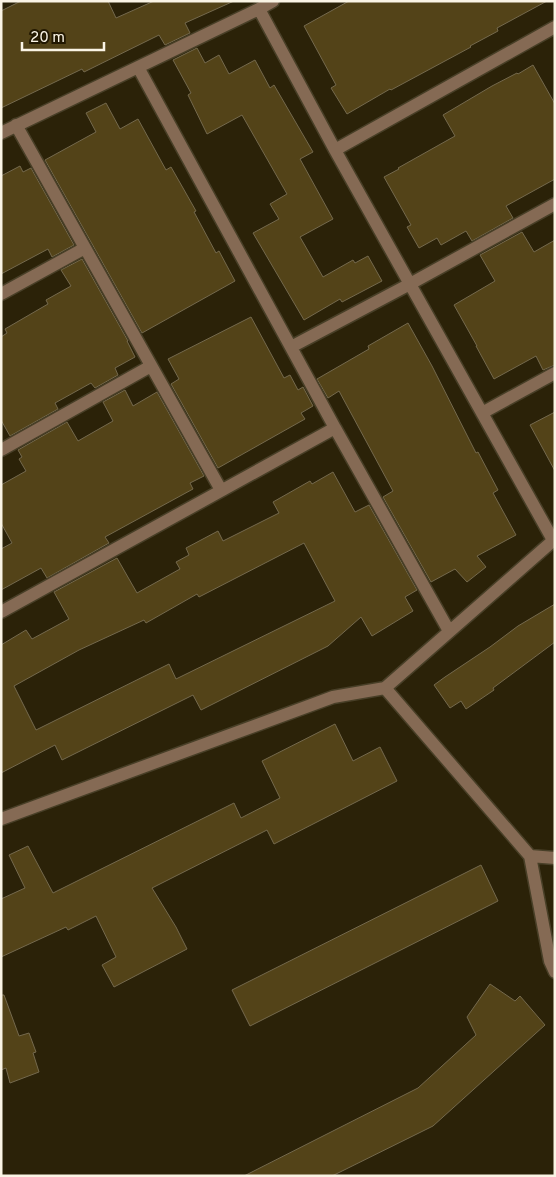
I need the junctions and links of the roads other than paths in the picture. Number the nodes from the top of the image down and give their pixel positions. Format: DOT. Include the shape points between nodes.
graph roads {
  1 [pos="273,1"];
  2 [pos="254,7"];
  3 [pos="555,27"];
  4 [pos="138,67"];
  5 [pos="16,125"];
  6 [pos="1,133"];
  7 [pos="335,150"];
  8 [pos="555,204"];
  9 [pos="84,248"];
  10 [pos="410,284"];
  11 [pos="1,294"];
  12 [pos="291,348"];
  13 [pos="151,366"];
  14 [pos="555,373"];
  15 [pos="482,413"];
  16 [pos="335,428"];
  17 [pos="1,450"];
  18 [pos="221,490"];
  19 [pos="554,540"];
  20 [pos="1,612"];
  21 [pos="449,631"];
  22 [pos="385,688"];
  23 [pos="1,819"];
  24 [pos="530,856"];
  25 [pos="555,858"];
  26 [pos="555,972"];
  1 -- 2 [label="street"];
  2 -- 4 [label="street"];
  2 -- 7 [label="street"];
  3 -- 7 [label="street"];
  4 -- 5 [label="street"];
  4 -- 12 [label="street"];
  5 -- 6 [label="street"];
  5 -- 9 [label="street"];
  7 -- 10 [label="street"];
  8 -- 10 [label="street"];
  9 -- 11 [label="street"];
  9 -- 13 [label="street"];
  10 -- 12 [label="street"];
  10 -- 15 [label="street"];
  12 -- 16 [label="street"];
  13 -- 17 [label="street"];
  13 -- 18 [label="street"];
  14 -- 15 [label="street"];
  15 -- 19 [label="street"];
  16 -- 18 [label="street"];
  16 -- 21 [label="street"];
  18 -- 20 [label="street"];
  19 -- 21 [label="street"];
  21 -- 22 [label="street"];
  22 -- 23 [label="street" via="333,697"];
  22 -- 24 [label="street"];
  24 -- 25 [label="street"];
  24 -- 26 [label="street" via="550,961"];
}
